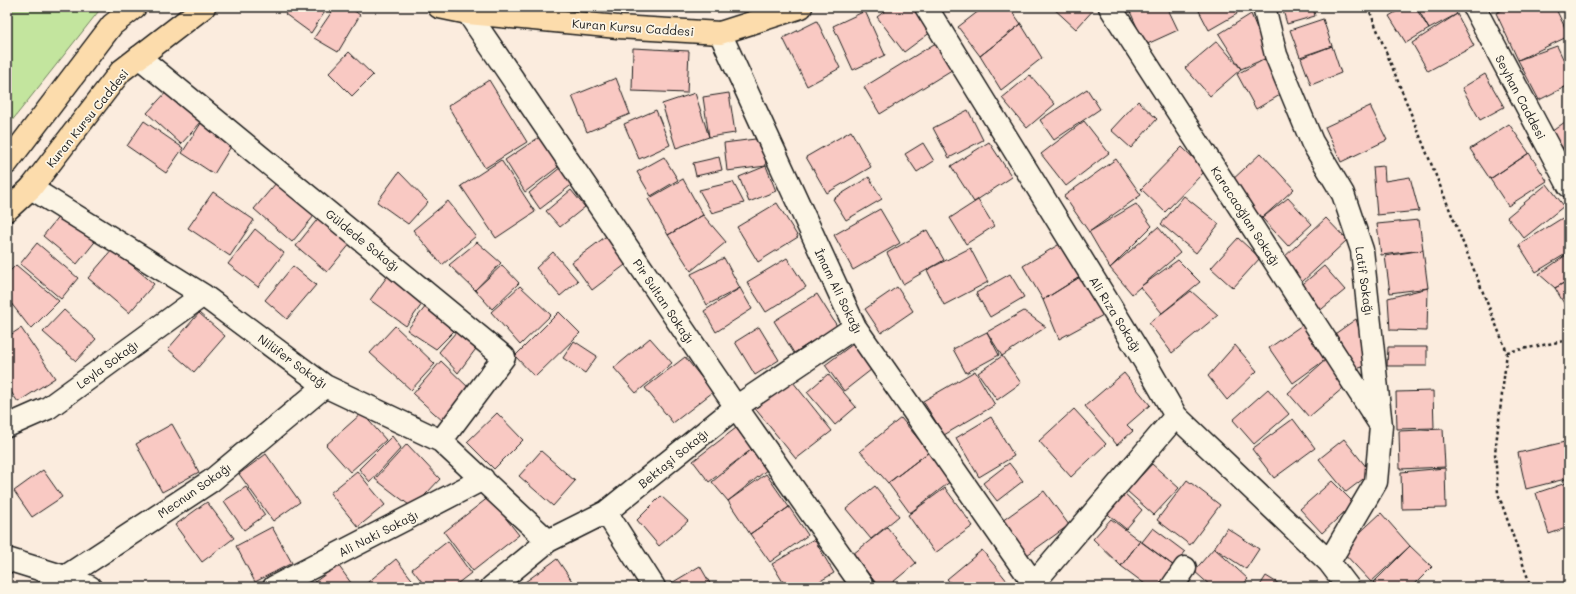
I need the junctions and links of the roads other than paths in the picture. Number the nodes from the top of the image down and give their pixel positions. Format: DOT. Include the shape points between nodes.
graph roads {
  1 [pos="135,7"];
  2 [pos="204,7"];
  3 [pos="439,7"];
  4 [pos="801,7"];
  5 [pos="926,7"];
  6 [pos="1110,7"];
  7 [pos="1264,7"];
  8 [pos="1474,7"];
  9 [pos="468,13"];
  10 [pos="720,33"];
  11 [pos="139,57"];
  12 [pos="7,163"];
  13 [pos="7,174"];
  14 [pos="1569,186"];
  15 [pos="31,188"];
  16 [pos="7,210"];
  17 [pos="203,294"];
  18 [pos="855,327"];
  19 [pos="325,386"];
  20 [pos="736,407"];
  21 [pos="1176,416"];
  22 [pos="7,426"];
  23 [pos="1381,426"];
  24 [pos="441,441"];
  25 [pos="483,480"];
  26 [pos="606,512"];
  27 [pos="548,541"];
  28 [pos="7,559"];
  29 [pos="1329,562"];
  30 [pos="1185,568"];
  31 [pos="63,582"];
  32 [pos="1034,585"];
  33 [pos="90,587"];
  34 [pos="274,587"];
  35 [pos="492,587"];
  36 [pos="654,587"];
  37 [pos="863,587"];
  38 [pos="1172,587"];
  39 [pos="1348,587"];
  1 -- 12 [label="main road" via="112,25"];
  2 -- 11 [label="main road, Kuran Kursu Caddesi"];
  3 -- 9 [label="main road, Kuran Kursu Caddesi"];
  4 -- 10 [label="main road, Kuran Kursu Caddesi"];
  5 -- 21 [label="street, Ali Rıza Sokağı"];
  6 -- 23 [label="street, Karacaoğlan Sokağı"];
  7 -- 23 [label="street, Latif Sokağı" via="1276,55 1312,142 1343,194 1362,250"];
  8 -- 14 [label="street, Seyhan Caddesi"];
  9 -- 10 [label="main road, Kuran Kursu Caddesi" via="618,28"];
  9 -- 20 [label="street, Pir Sultan Sokağı"];
  10 -- 18 [label="street, İmam Ali Sokağı"];
  11 -- 15 [label="main road, Kuran Kursu Caddesi" via="121,71"];
  11 -- 24 [label="street, Güldede Sokağı" via="504,356"];
  13 -- 15 [label="main road"];
  15 -- 16 [label="main road, Kuran Kursu Caddesi"];
  15 -- 17 [label="street, Nilüfer Sokağı"];
  17 -- 19 [label="street, Nilüfer Sokağı"];
  17 -- 22 [label="street, Leyla Sokağı" via="48,408"];
  18 -- 20 [label="street, Bektaşi Sokağı"];
  18 -- 32 [label="street, İmam Ali Sokağı"];
  19 -- 24 [label="street, Nilüfer Sokağı"];
  19 -- 31 [label="street, Mecnun Sokağı" via="211,481"];
  20 -- 26 [label="street, Bektaşi Sokağı"];
  20 -- 37 [label="street, Pir Sultan Sokağı"];
  21 -- 29 [label="street, Ali Rıza Sokağı"];
  21 -- 32 [label="street" via="1130,467"];
  23 -- 29 [label="street, Latif Sokağı" via="1376,482"];
  24 -- 25 [label="street, Nilüfer Sokağı"];
  25 -- 27 [label="street, Nilüfer Sokağı"];
  25 -- 34 [label="street, Ali Naki Sokağı"];
  26 -- 27 [label="street, Bektaşi Sokağı"];
  26 -- 36 [label="street"];
  27 -- 35 [label="street, Bektaşi Sokağı"];
  28 -- 31 [label="street"];
  29 -- 39 [label="street, Ali Rıza Sokağı"];
  30 -- 38 [label="street"];
  31 -- 33 [label="street"];
}
